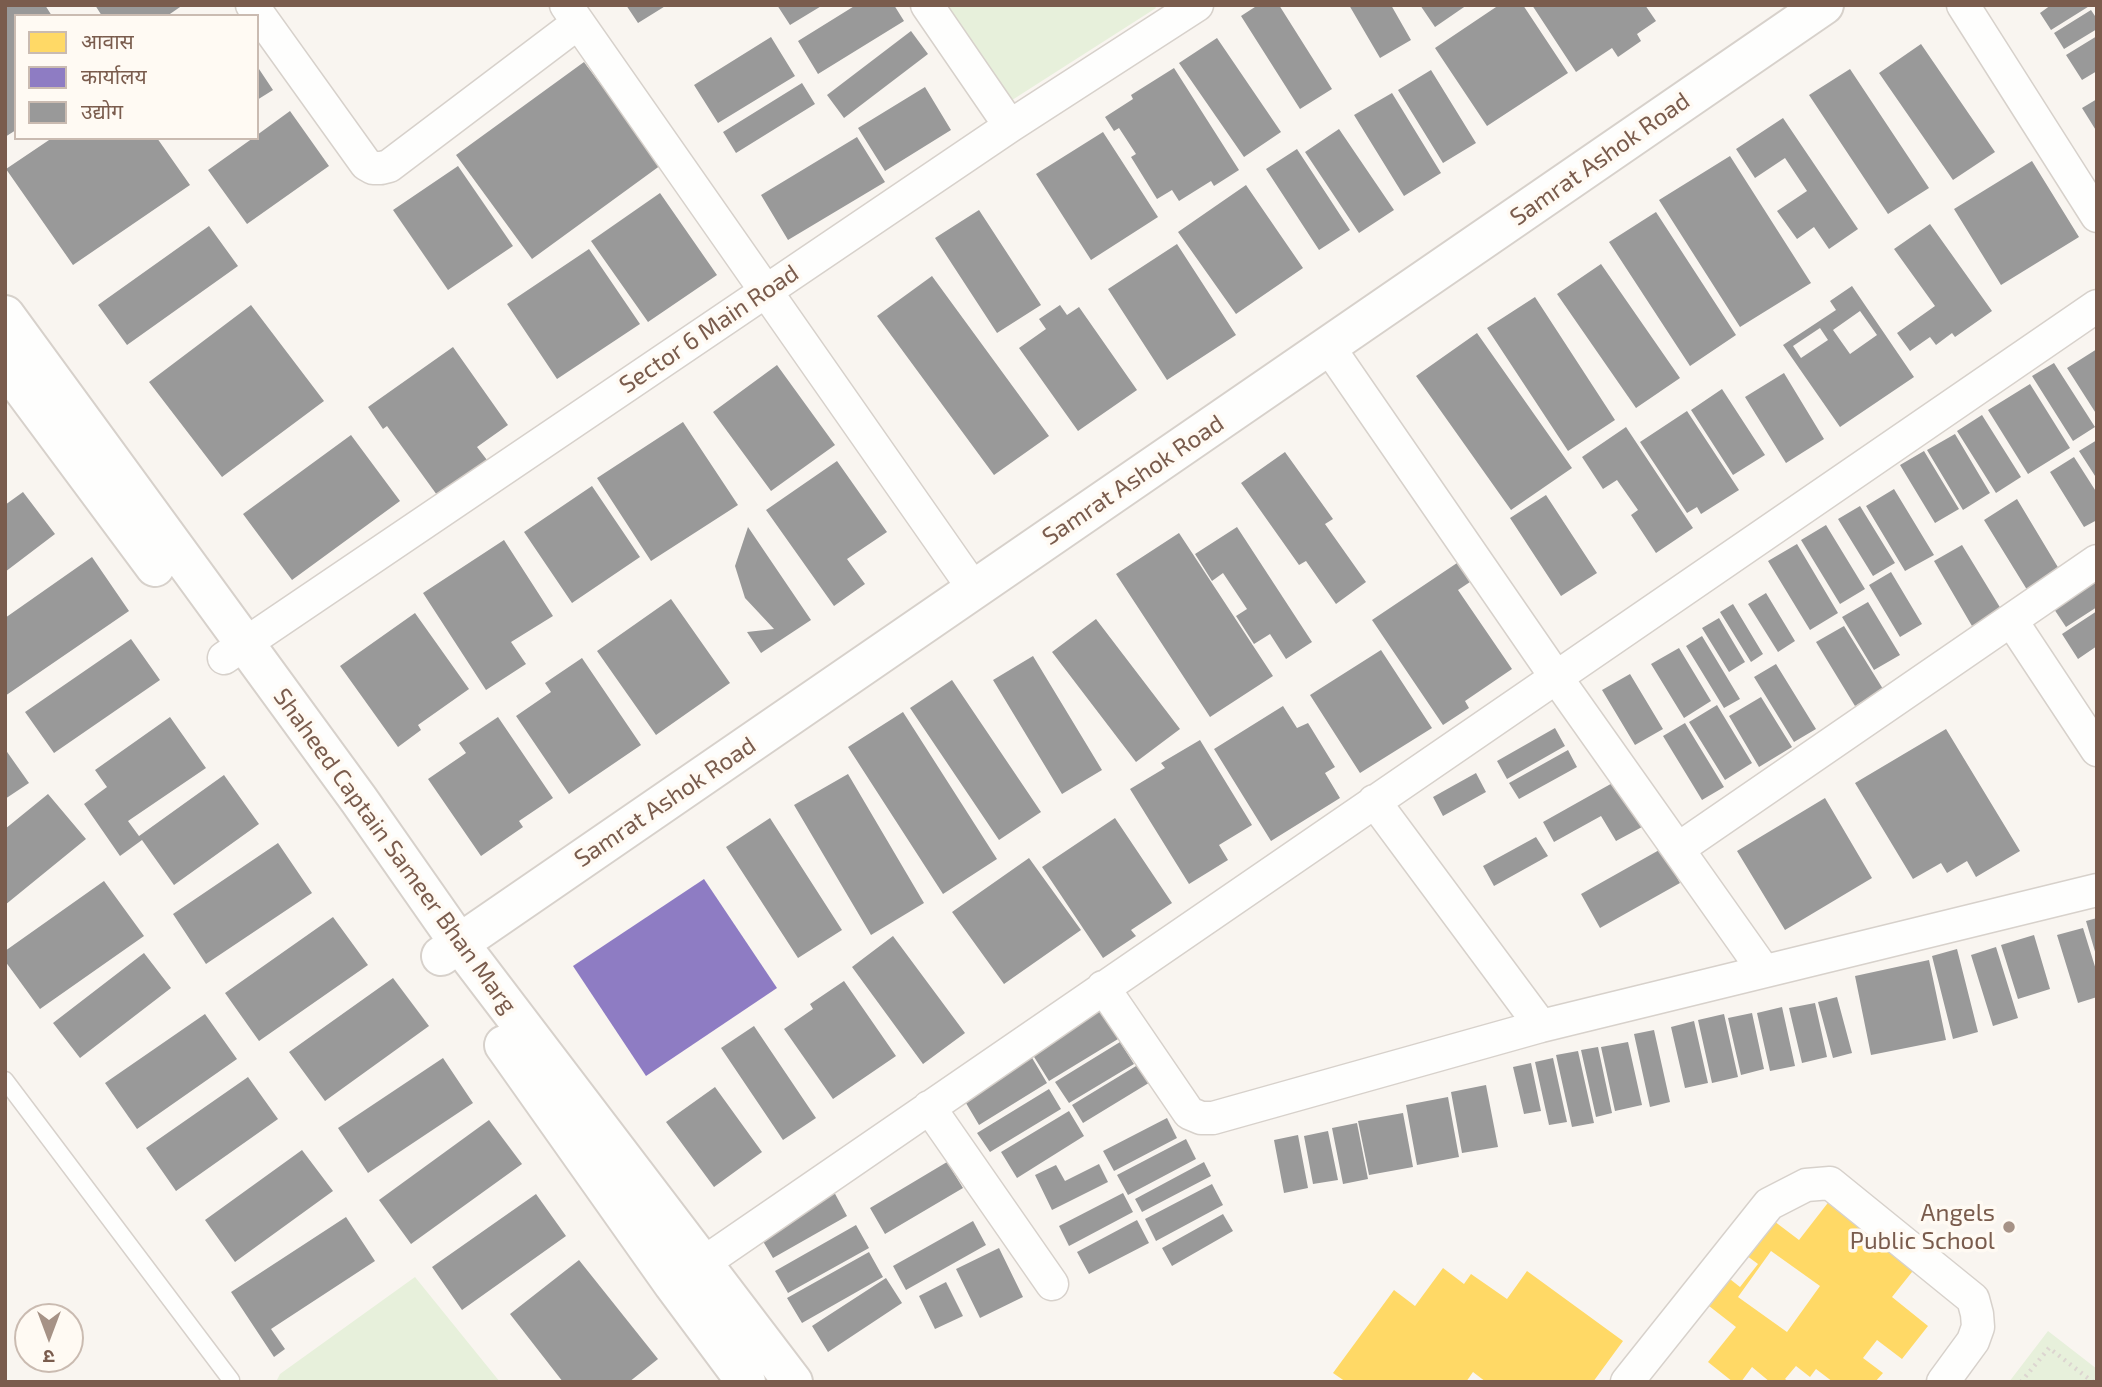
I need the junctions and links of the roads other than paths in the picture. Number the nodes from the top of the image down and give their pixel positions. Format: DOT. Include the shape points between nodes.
graph roads {
  1 [pos="926,5"];
  2 [pos="1824,5"];
  3 [pos="1963,5"];
  4 [pos="1191,7"];
  5 [pos="572,14"];
  6 [pos="259,15"];
  7 [pos="1010,126"];
  8 [pos="2097,216"];
  9 [pos="765,291"];
  10 [pos="2097,306"];
  11 [pos="5,316"];
  12 [pos="1328,346"];
  13 [pos="5,365"];
  14 [pos="2097,561"];
  15 [pos="974,589"];
  16 [pos="2011,620"];
  17 [pos="234,651"];
  18 [pos="1556,677"];
  19 [pos="2097,750"];
  20 [pos="1374,801"];
  21 [pos="1678,849"];
  22 [pos="2097,890"];
  23 [pos="450,949"];
  24 [pos="1763,971"];
  25 [pos="1103,987"];
  26 [pos="1541,1026"];
  27 [pos="5,1080"];
  28 [pos="11,1100"];
  29 [pos="929,1107"];
  30 [pos="687,1274"];
  31 [pos="1052,1284"];
  32 [pos="231,1380"];
  33 [pos="746,1382"];
  34 [pos="793,1382"];
  35 [pos="1627,1382"];
  36 [pos="1943,1382"];
  1 -- 7 [label="street"];
  2 -- 12 [label="street, Samrat Ashok Road"];
  3 -- 8 [label="street"];
  4 -- 7 [label="street, Sector 6 Main Road"];
  5 -- 6 [label="street" via="381,169 366,164"];
  5 -- 9 [label="street"];
  7 -- 9 [label="street, Sector 6 Main Road"];
  9 -- 15 [label="street"];
  9 -- 17 [label="street, Sector 6 Main Road"];
  10 -- 18 [label="street"];
  11 -- 17 [label="street, Shaheed Captain Sameer Bhan Marg"];
  12 -- 15 [label="street, Samrat Ashok Road"];
  12 -- 18 [label="street"];
  13 -- 17 [label="street, Shaheed Captain Sameer Bhan Marg"];
  14 -- 16 [label="street"];
  15 -- 23 [label="street, Samrat Ashok Road"];
  16 -- 19 [label="street"];
  16 -- 21 [label="street"];
  17 -- 23 [label="street, Shaheed Captain Sameer Bhan Marg" via="340,814"];
  18 -- 20 [label="street"];
  18 -- 21 [label="street"];
  20 -- 25 [label="street"];
  20 -- 26 [label="street"];
  21 -- 24 [label="street"];
  22 -- 24 [label="street"];
  23 -- 30 [label="street, Shaheed Captain Sameer Bhan Marg"];
  24 -- 26 [label="street"];
  25 -- 26 [label="street" via="1189,1112 1201,1118"];
  25 -- 29 [label="street"];
  27 -- 28 [label="lane"];
  28 -- 32 [label="lane"];
  29 -- 30 [label="street"];
  29 -- 31 [label="street"];
  30 -- 33 [label="street, Shaheed Captain Sameer Bhan Marg"];
  30 -- 34 [label="street, Shaheed Captain Sameer Bhan Marg"];
  35 -- 36 [label="street" via="1769,1204 1806,1185 1830,1183 1973,1299 1978,1327 1973,1341"];
}
